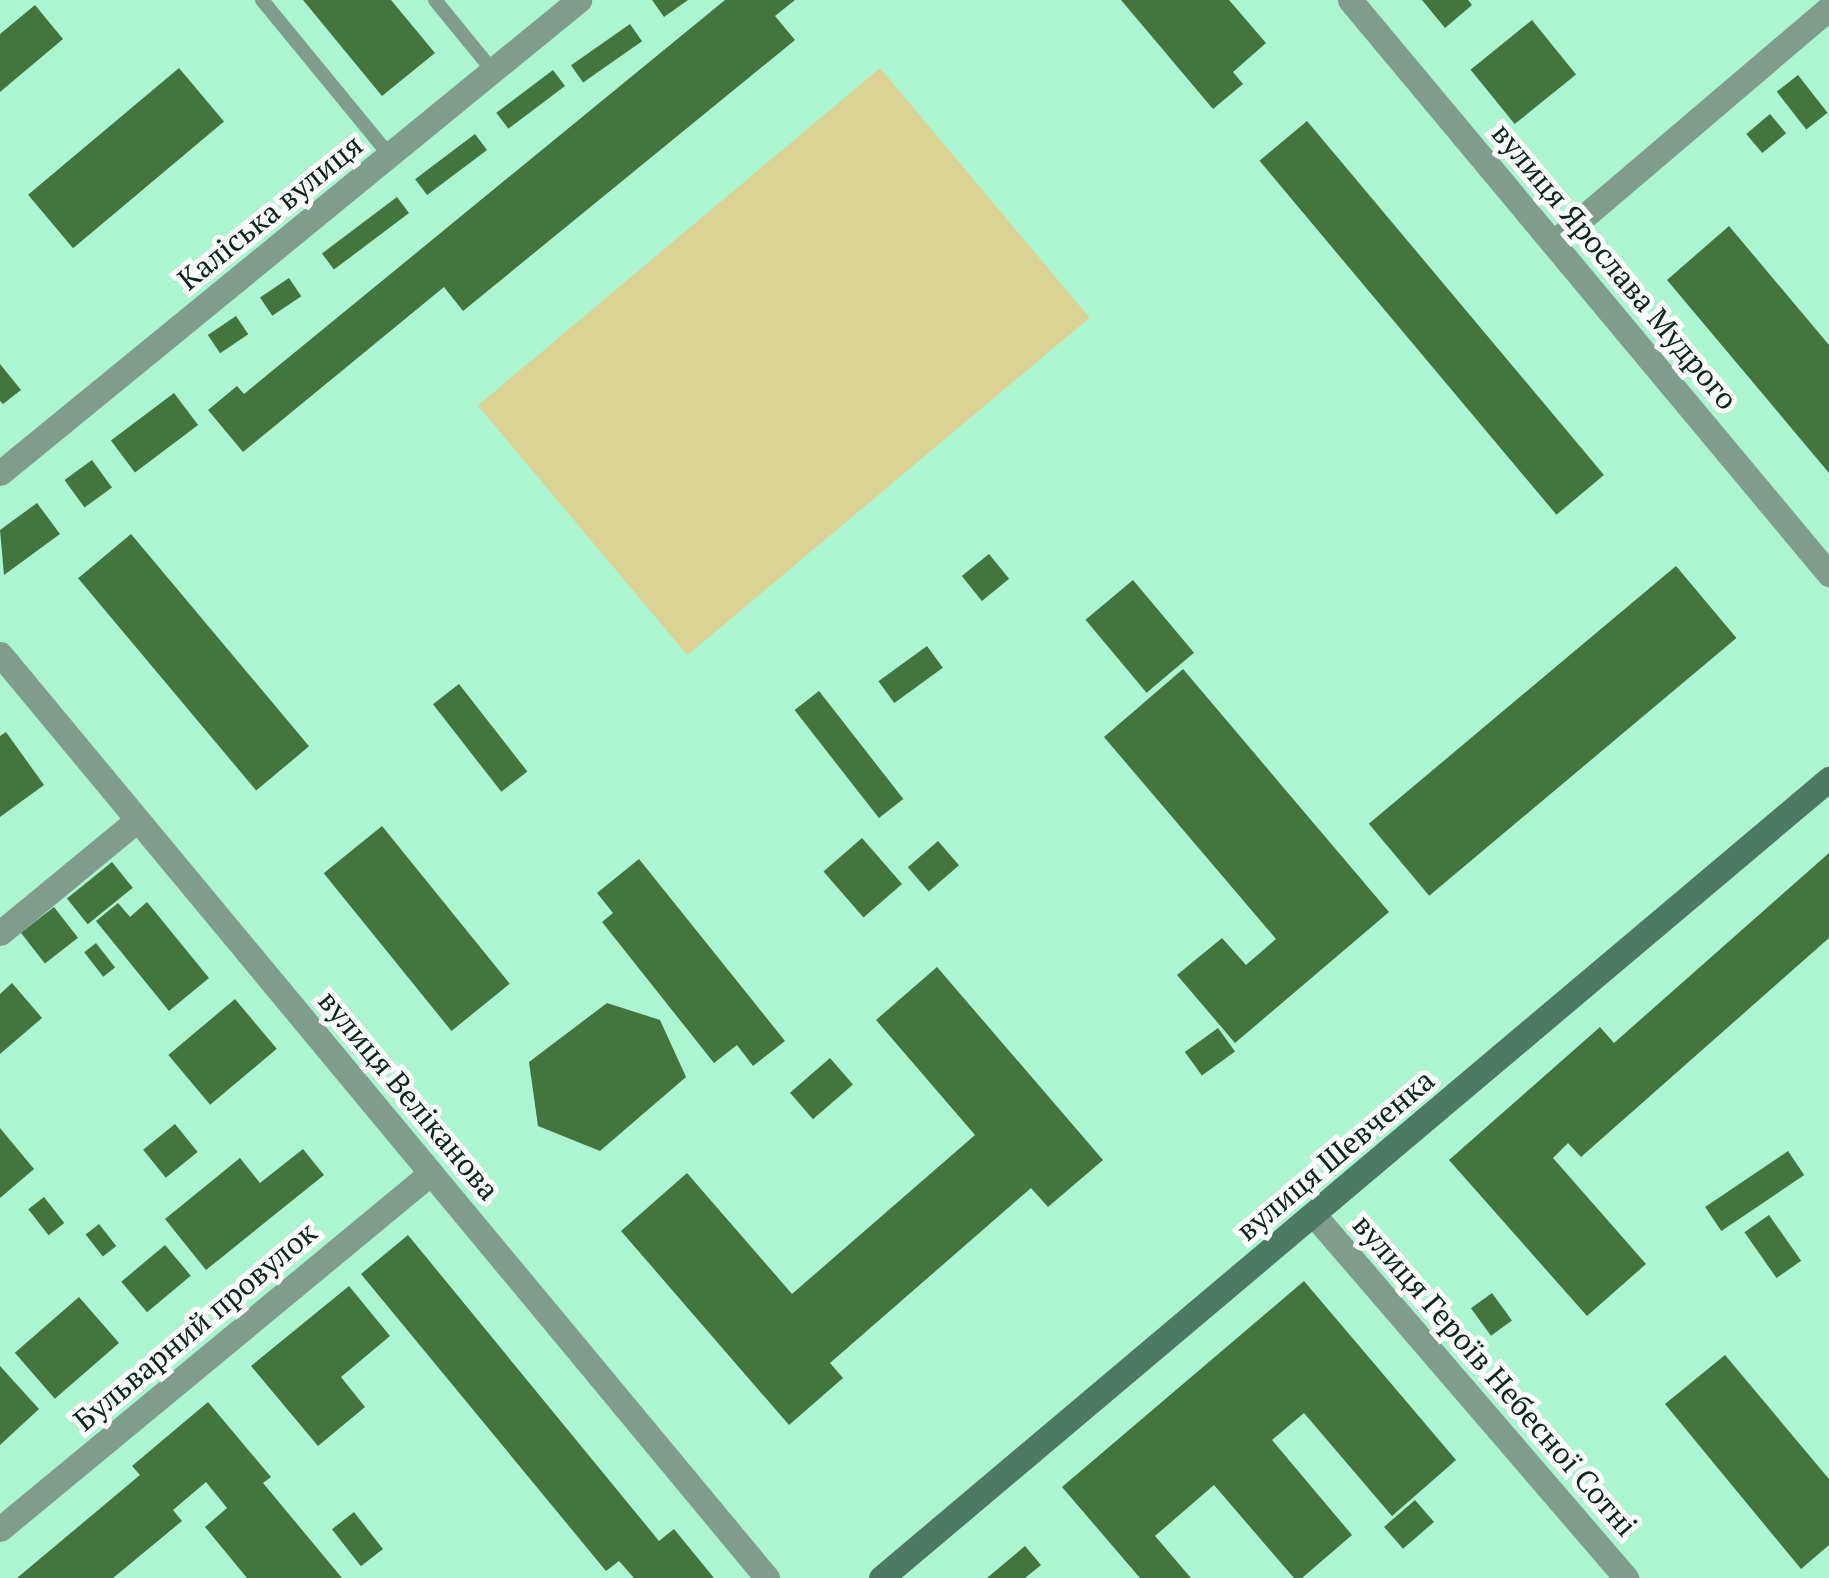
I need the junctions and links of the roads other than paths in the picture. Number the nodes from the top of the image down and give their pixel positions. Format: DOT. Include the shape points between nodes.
graph roads {
  1 [pos="262,0"];
  2 [pos="435,0"];
  3 [pos="579,0"];
  4 [pos="1350,0"];
  5 [pos="1829,8"];
  6 [pos="493,71"];
  7 [pos="390,156"];
  8 [pos="1552,242"];
  9 [pos="0,473"];
  10 [pos="1829,574"];
  11 [pos="0,654"];
  12 [pos="1829,779"];
  13 [pos="137,820"];
  14 [pos="0,933"];
  15 [pos="431,1174"];
  16 [pos="1314,1215"];
  17 [pos="0,1529"];
  18 [pos="767,1578"];
  19 [pos="881,1578"];
  20 [pos="1626,1578"];
  1 -- 7 [label="lane"];
  2 -- 6 [label="lane"];
  3 -- 6 [label="street, Каліська вулиця"];
  4 -- 8 [label="street, вулиця Ярослава Мудрого"];
  5 -- 8 [label="street"];
  6 -- 7 [label="street, Каліська вулиця"];
  7 -- 9 [label="street, Каліська вулиця"];
  8 -- 10 [label="street, вулиця Ярослава Мудрого"];
  11 -- 13 [label="street, вулиця Веліканова"];
  12 -- 16 [label="street, вулиця Шевченка"];
  13 -- 14 [label="street"];
  13 -- 15 [label="street, вулиця Веліканова"];
  15 -- 17 [label="street, Бульварний провулок"];
  15 -- 18 [label="street, вулиця Веліканова"];
  16 -- 19 [label="street, вулиця Шевченка"];
  16 -- 20 [label="street, вулиця Героїв Небесної Сотні"];
}
